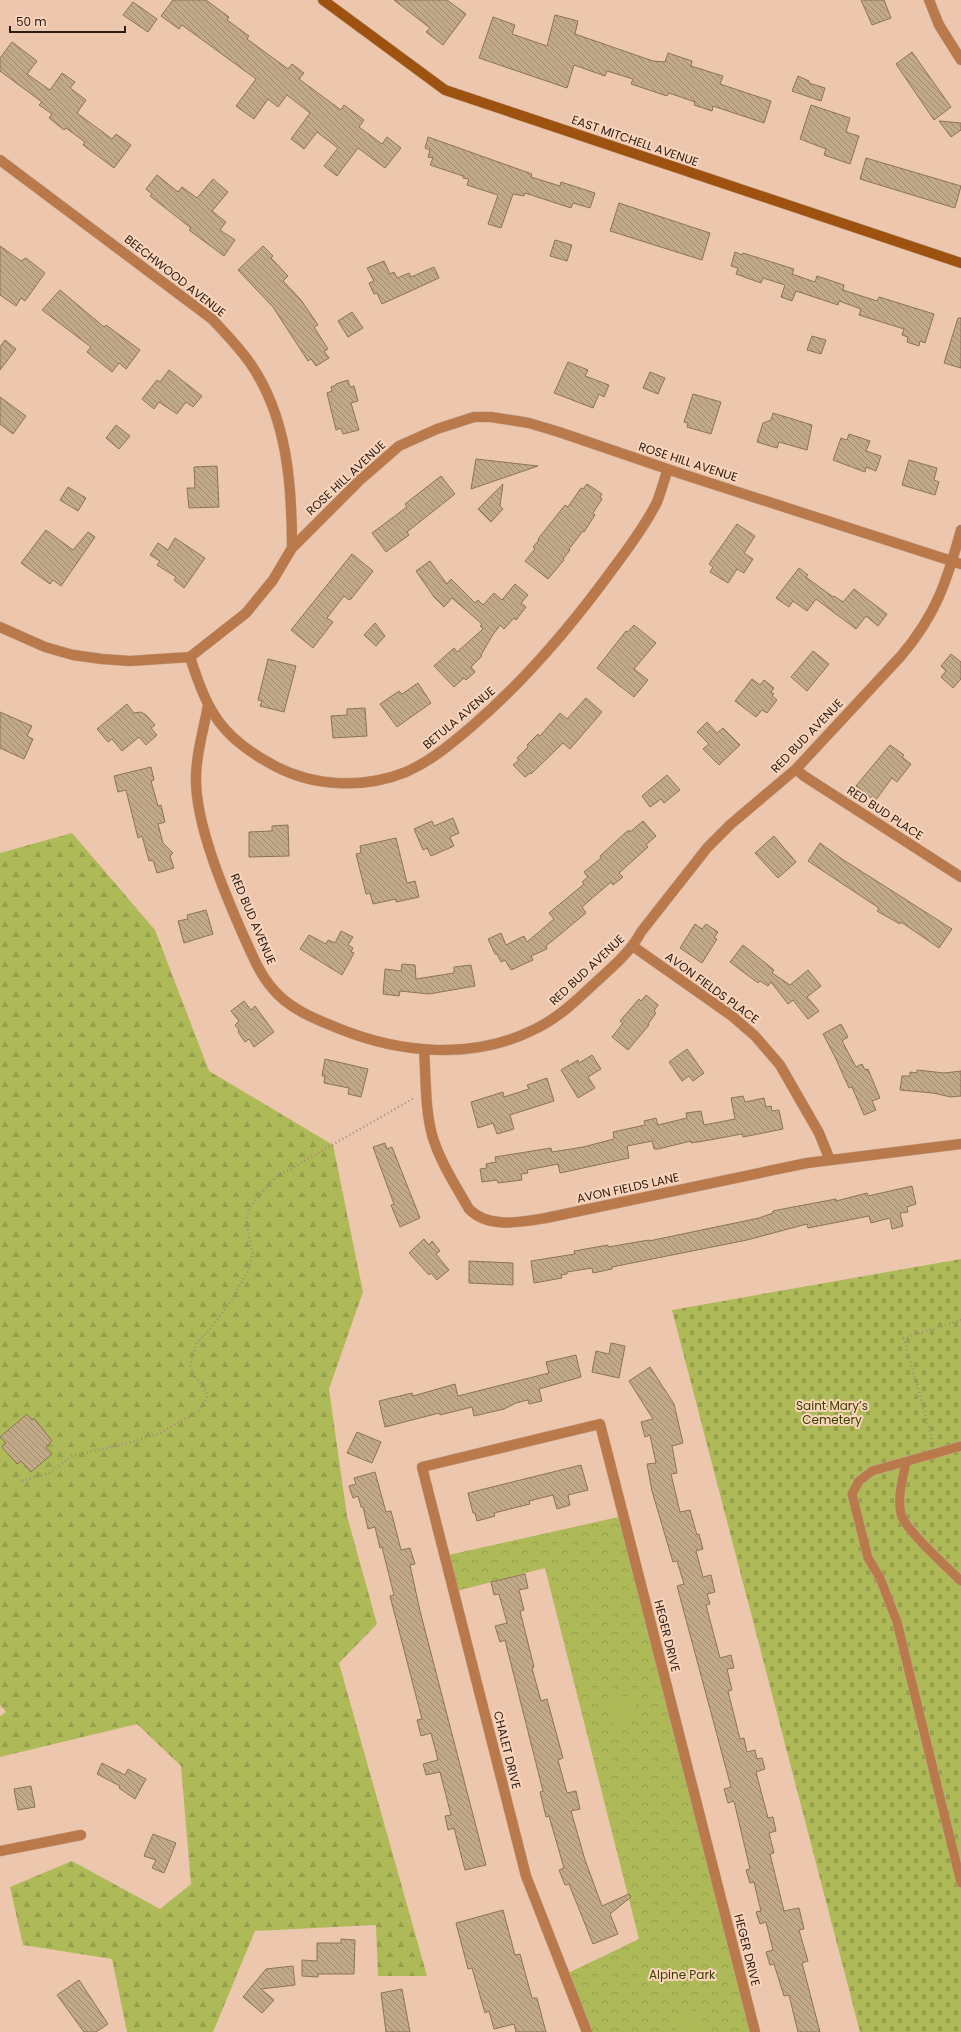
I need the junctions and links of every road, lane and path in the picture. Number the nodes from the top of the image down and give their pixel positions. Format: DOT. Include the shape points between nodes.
graph roads {
  1 [pos="323,0"];
  2 [pos="929,0"];
  3 [pos="961,60"];
  4 [pos="0,160"];
  5 [pos="961,263"];
  6 [pos="668,469"];
  7 [pos="961,530"];
  8 [pos="292,548"];
  9 [pos="957,562"];
  10 [pos="0,627"];
  11 [pos="190,657"];
  12 [pos="208,705"];
  13 [pos="796,769"];
  14 [pos="961,877"];
  15 [pos="634,947"];
  16 [pos="424,1050"];
  17 [pos="426,1091"];
  18 [pos="961,1144"];
  19 [pos="830,1160"];
  20 [pos="961,1320"];
  21 [pos="961,1446"];
  22 [pos="936,1453"];
  23 [pos="906,1462"];
  24 [pos="422,1467"];
  25 [pos="22,1480"];
  26 [pos="961,1581"];
  27 [pos="81,1835"];
  28 [pos="0,1851"];
  29 [pos="961,1883"];
  30 [pos="587,2032"];
  31 [pos="755,2032"];
  1 -- 5 [label="street, EAST MITCHELL AVENUE" via="445,90"];
  2 -- 3 [label="street" via="939,25"];
  4 -- 8 [label="street, BEECHWOOD AVENUE" via="212,319 250,363 265,388 281,429 289,485"];
  6 -- 8 [label="street, ROSE HILL AVENUE" via="529,423 474,417 436,428 399,446 360,480"];
  6 -- 9 [label="street, ROSE HILL AVENUE"];
  6 -- 12 [label="street, BETULA AVENUE" via="656,502 627,550 563,634 486,714 425,763 399,774 364,783 329,782 301,777 281,770 258,757 233,738 223,730"];
  7 -- 9 [label="street, RED BUD AVENUE"];
  8 -- 11 [label="street, ROSE HILL AVENUE" via="273,580 246,613"];
  9 -- 13 [label="street, RED BUD AVENUE" via="935,607 915,639"];
  10 -- 11 [label="street" via="45,648 73,655 130,661"];
  11 -- 12 [label="street, BETULA AVENUE"];
  12 -- 16 [label="street, RED BUD AVENUE" via="198,755 198,801 209,847 259,970 272,988 300,1012 358,1036 390,1045"];
  13 -- 14 [label="street, RED BUD PLACE" via="865,817"];
  13 -- 15 [label="street, RED BUD AVENUE" via="731,824 707,848 641,932"];
  15 -- 16 [label="street, RED BUD AVENUE" via="576,1001 552,1020 532,1031 490,1045"];
  15 -- 19 [label="street, AVON FIELDS PLACE" via="732,1016 755,1036 780,1065 819,1133"];
  16 -- 17 [label="street, AVON FIELDS LANE"];
  17 -- 19 [label="street, AVON FIELDS LANE" via="432,1136 440,1156 470,1209 476,1216 485,1220 517,1223 546,1218"];
  17 -- 25 [label="path" via="276,1177 249,1208 246,1224 253,1254 248,1271 227,1307 196,1344 190,1366 194,1376 206,1390 207,1398 198,1411 160,1432 129,1443 72,1456 49,1473"];
  18 -- 19 [label="street, AVON FIELDS LANE"];
  20 -- 22 [label="path" via="904,1338"];
  21 -- 22 [label="lane"];
  22 -- 23 [label="lane"];
  23 -- 26 [label="lane" via="900,1495 902,1514 913,1532"];
  23 -- 29 [label="lane" via="872,1471 858,1481 852,1494 868,1558 880,1578 897,1622"];
  24 -- 30 [label="street, CHALET DRIVE" via="526,1876"];
  24 -- 31 [label="street, HEGER DRIVE" via="600,1424"];
  27 -- 28 [label="street"];
}
